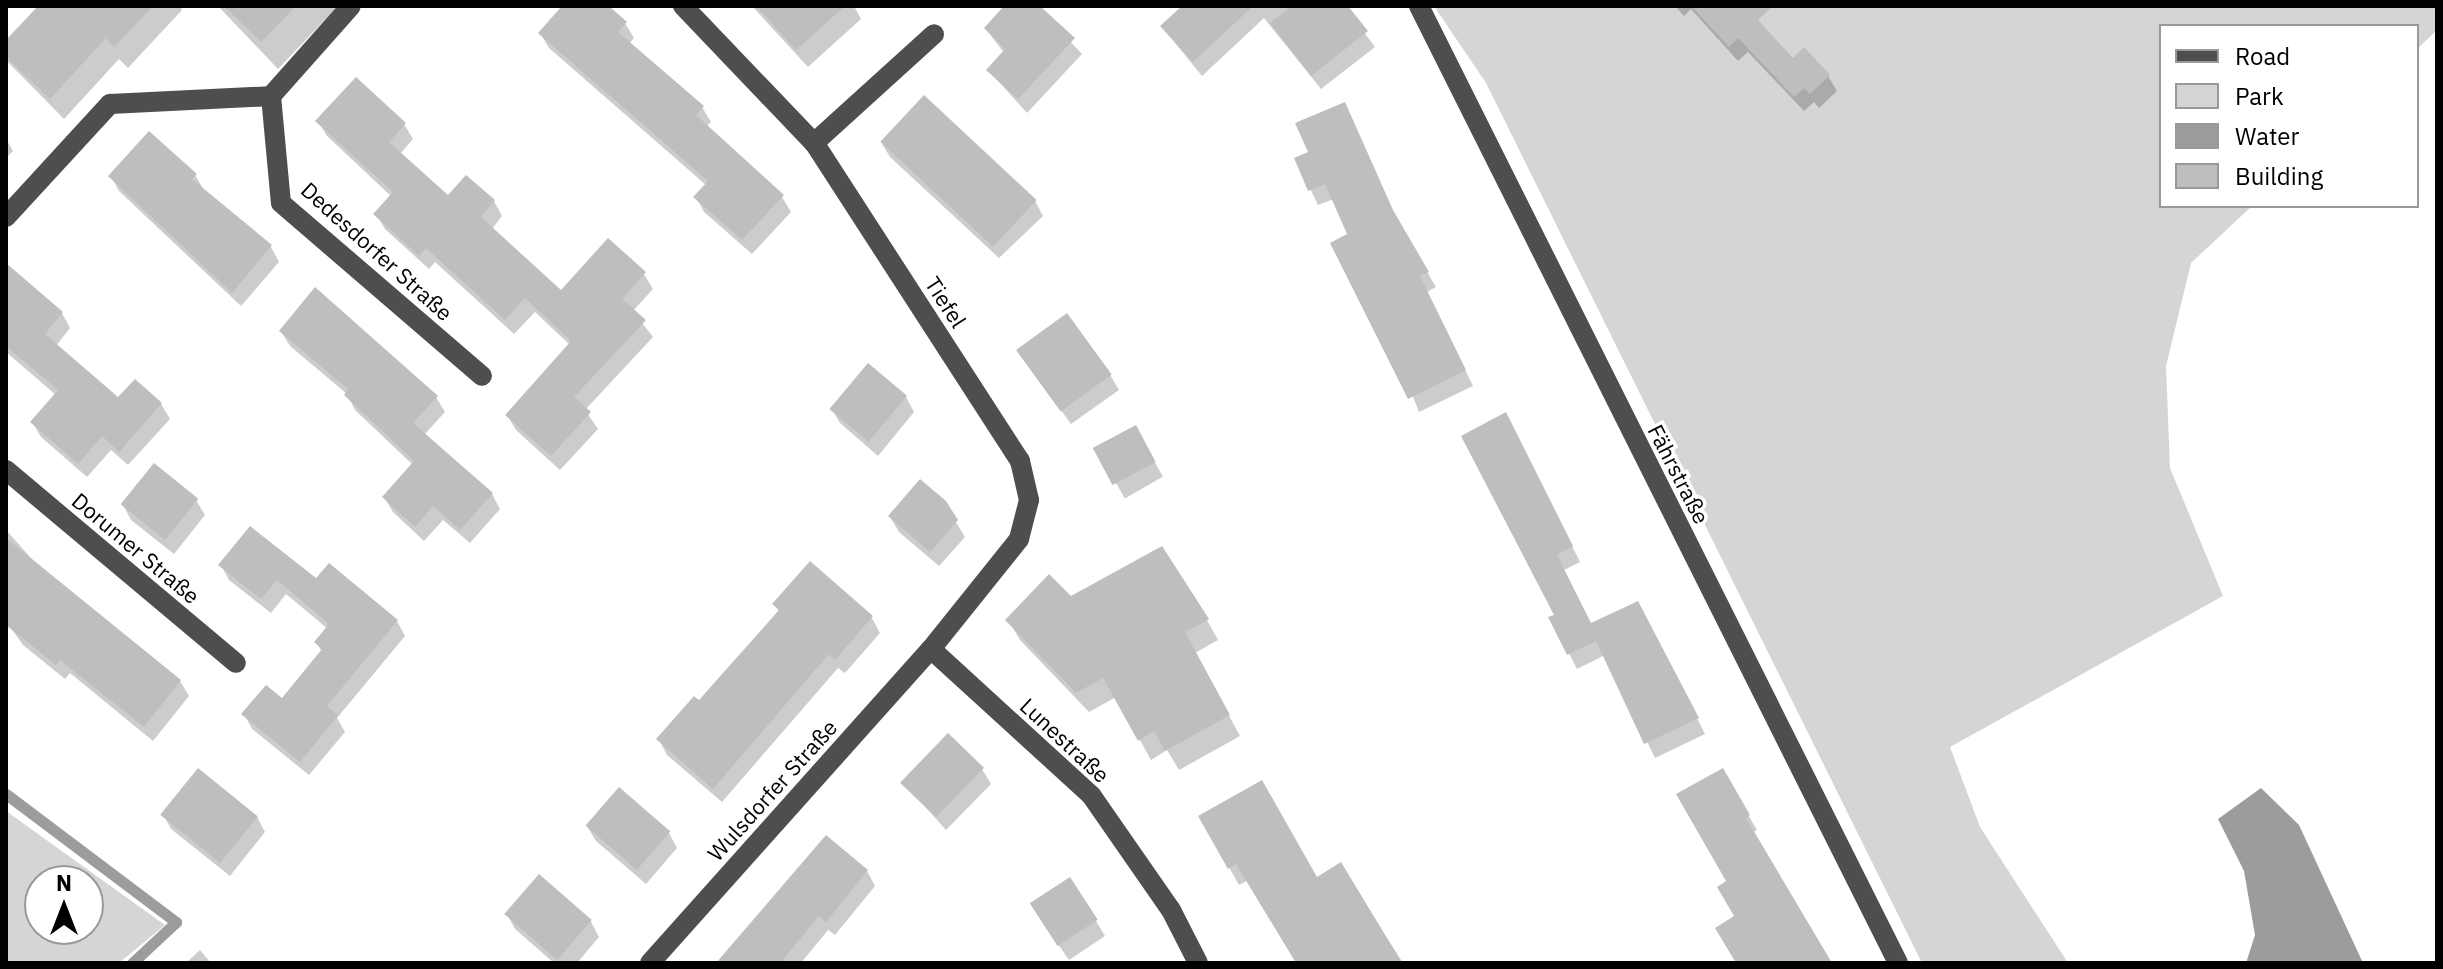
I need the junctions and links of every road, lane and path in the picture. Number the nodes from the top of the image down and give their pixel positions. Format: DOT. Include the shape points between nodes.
graph roads {
  1 [pos="351,6"];
  2 [pos="683,6"];
  3 [pos="1419,6"];
  4 [pos="934,34"];
  5 [pos="271,96"];
  6 [pos="814,143"];
  7 [pos="6,217"];
  8 [pos="482,376"];
  9 [pos="6,470"];
  10 [pos="931,649"];
  11 [pos="236,663"];
  12 [pos="650,963"];
  13 [pos="1198,963"];
  14 [pos="1898,963"];
  1 -- 5 [label="street"];
  2 -- 6 [label="street, Tiefel"];
  3 -- 14 [label="street, Fährstraße"];
  4 -- 6 [label="street"];
  5 -- 7 [label="street" via="110,104"];
  5 -- 8 [label="street, Dedesdorfer Straße" via="281,203"];
  6 -- 10 [label="street, Tiefel" via="1020,461 1029,500 1019,539"];
  9 -- 11 [label="street, Dorumer Straße"];
  10 -- 12 [label="street, Wulsdorfer Straße"];
  10 -- 13 [label="street, Lunestraße" via="1091,795 1171,910"];
}
